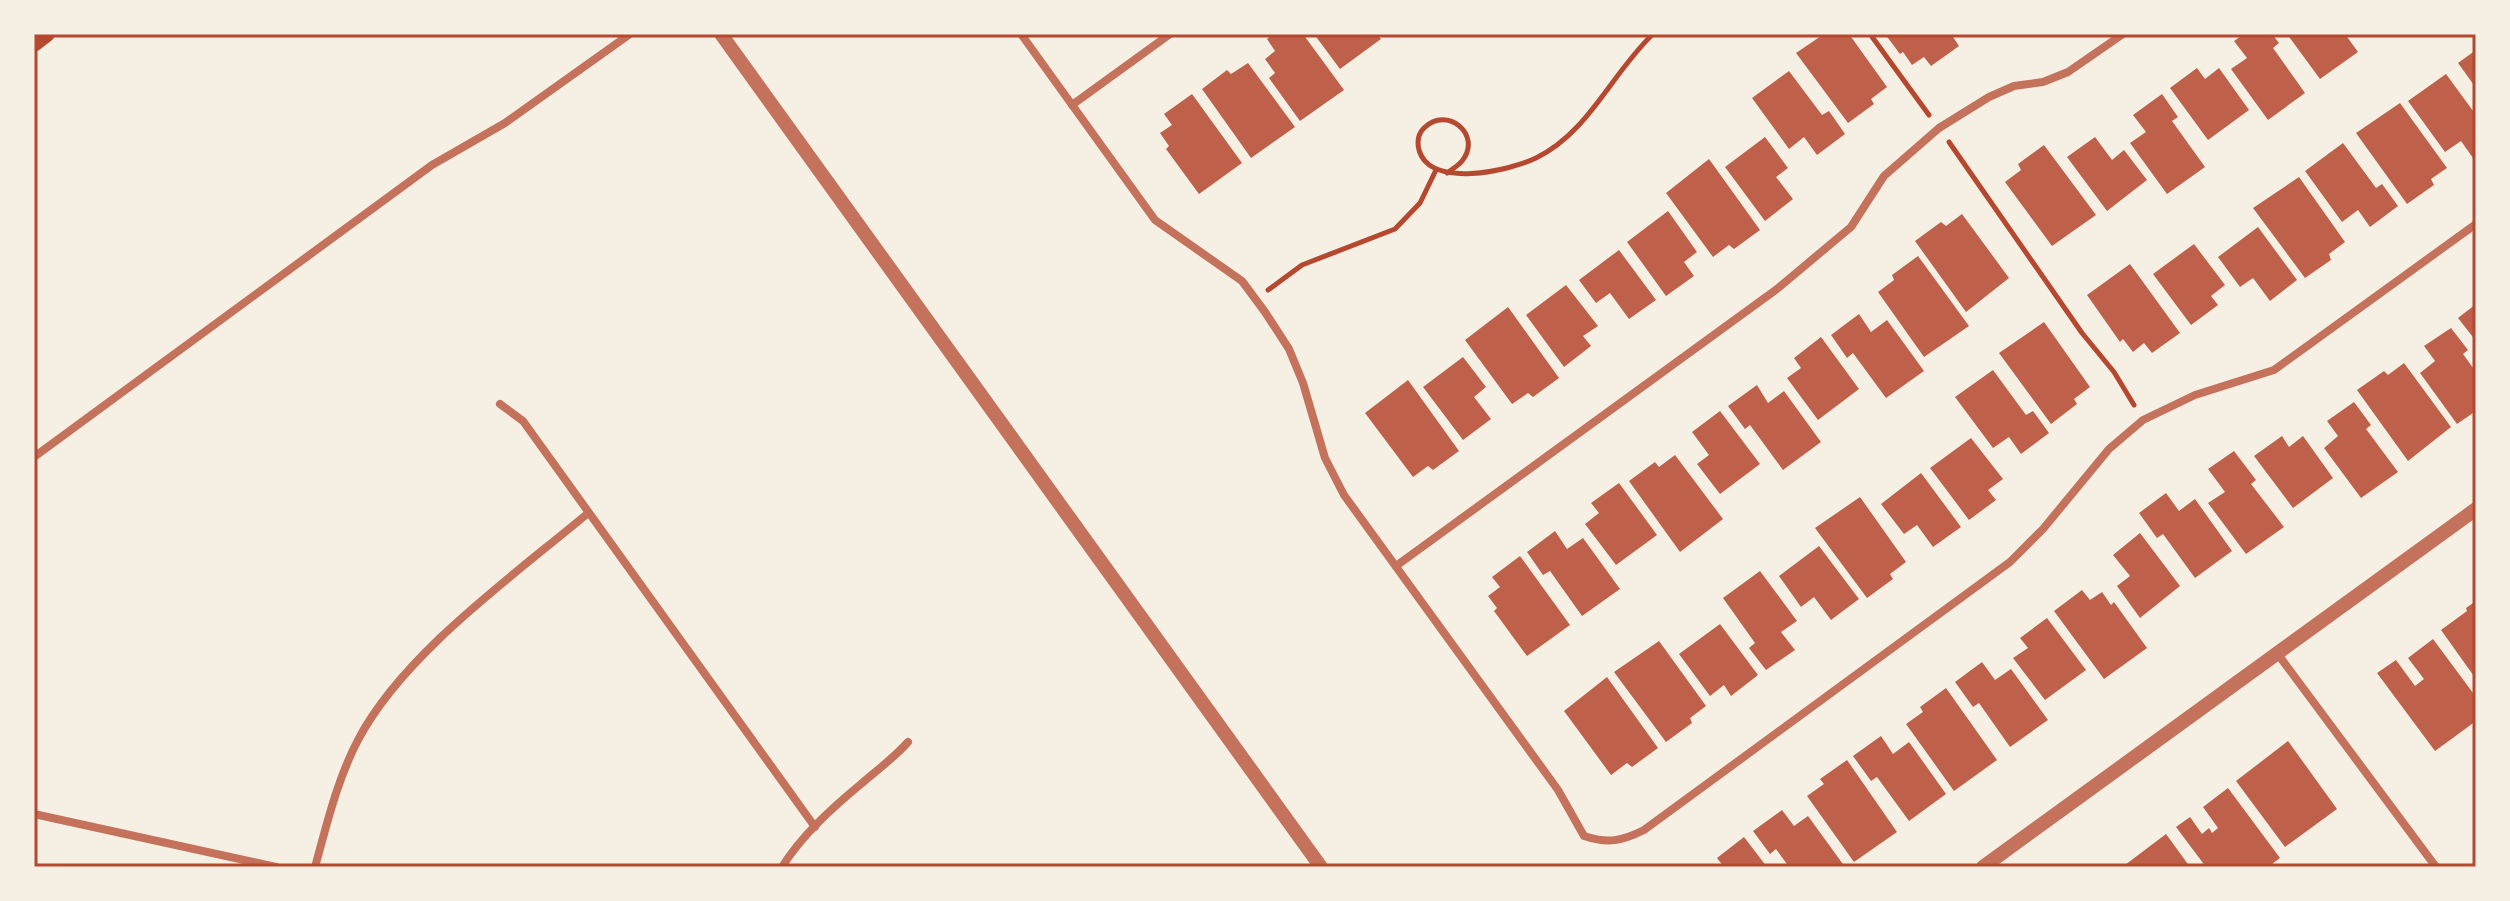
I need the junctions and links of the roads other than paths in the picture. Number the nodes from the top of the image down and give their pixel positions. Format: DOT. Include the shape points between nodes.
graph roads {
  1 [pos="47,34"];
  2 [pos="630,34"];
  3 [pos="721,34"];
  4 [pos="1021,34"];
  5 [pos="1170,34"];
  6 [pos="2123,34"];
  7 [pos="34,44"];
  8 [pos="1072,105"];
  9 [pos="2476,224"];
  10 [pos="500,404"];
  11 [pos="34,457"];
  12 [pos="2476,509"];
  13 [pos="587,514"];
  14 [pos="1396,566"];
  15 [pos="2277,652"];
  16 [pos="908,742"];
  17 [pos="34,814"];
  18 [pos="815,827"];
  19 [pos="276,867"];
  20 [pos="315,867"];
  21 [pos="782,867"];
  22 [pos="1321,867"];
  23 [pos="1983,867"];
  24 [pos="2436,867"];
  1 -- 7 [label="main road"];
  2 -- 11 [label="street" via="505,123 432,165"];
  3 -- 22 [label="street"];
  4 -- 8 [label="street"];
  5 -- 8 [label="street"];
  6 -- 14 [label="street" via="2068,72 2014,86 1939,128 1884,176 1851,227 1825,251"];
  8 -- 14 [label="street" via="1155,220 1242,281 1256,299 1289,349 1325,458 1344,495"];
  9 -- 14 [label="street" via="2274,370 2195,395 2143,420 2109,449 2010,562 1622,841 1584,836 1558,790"];
  10 -- 13 [label="street" via="523,421"];
  12 -- 15 [label="street"];
  13 -- 18 [label="street"];
  13 -- 20 [label="street" via="436,642 379,705 339,780"];
  15 -- 23 [label="street"];
  15 -- 24 [label="street"];
  16 -- 18 [label="street"];
  17 -- 19 [label="street"];
  18 -- 21 [label="street"];
}
